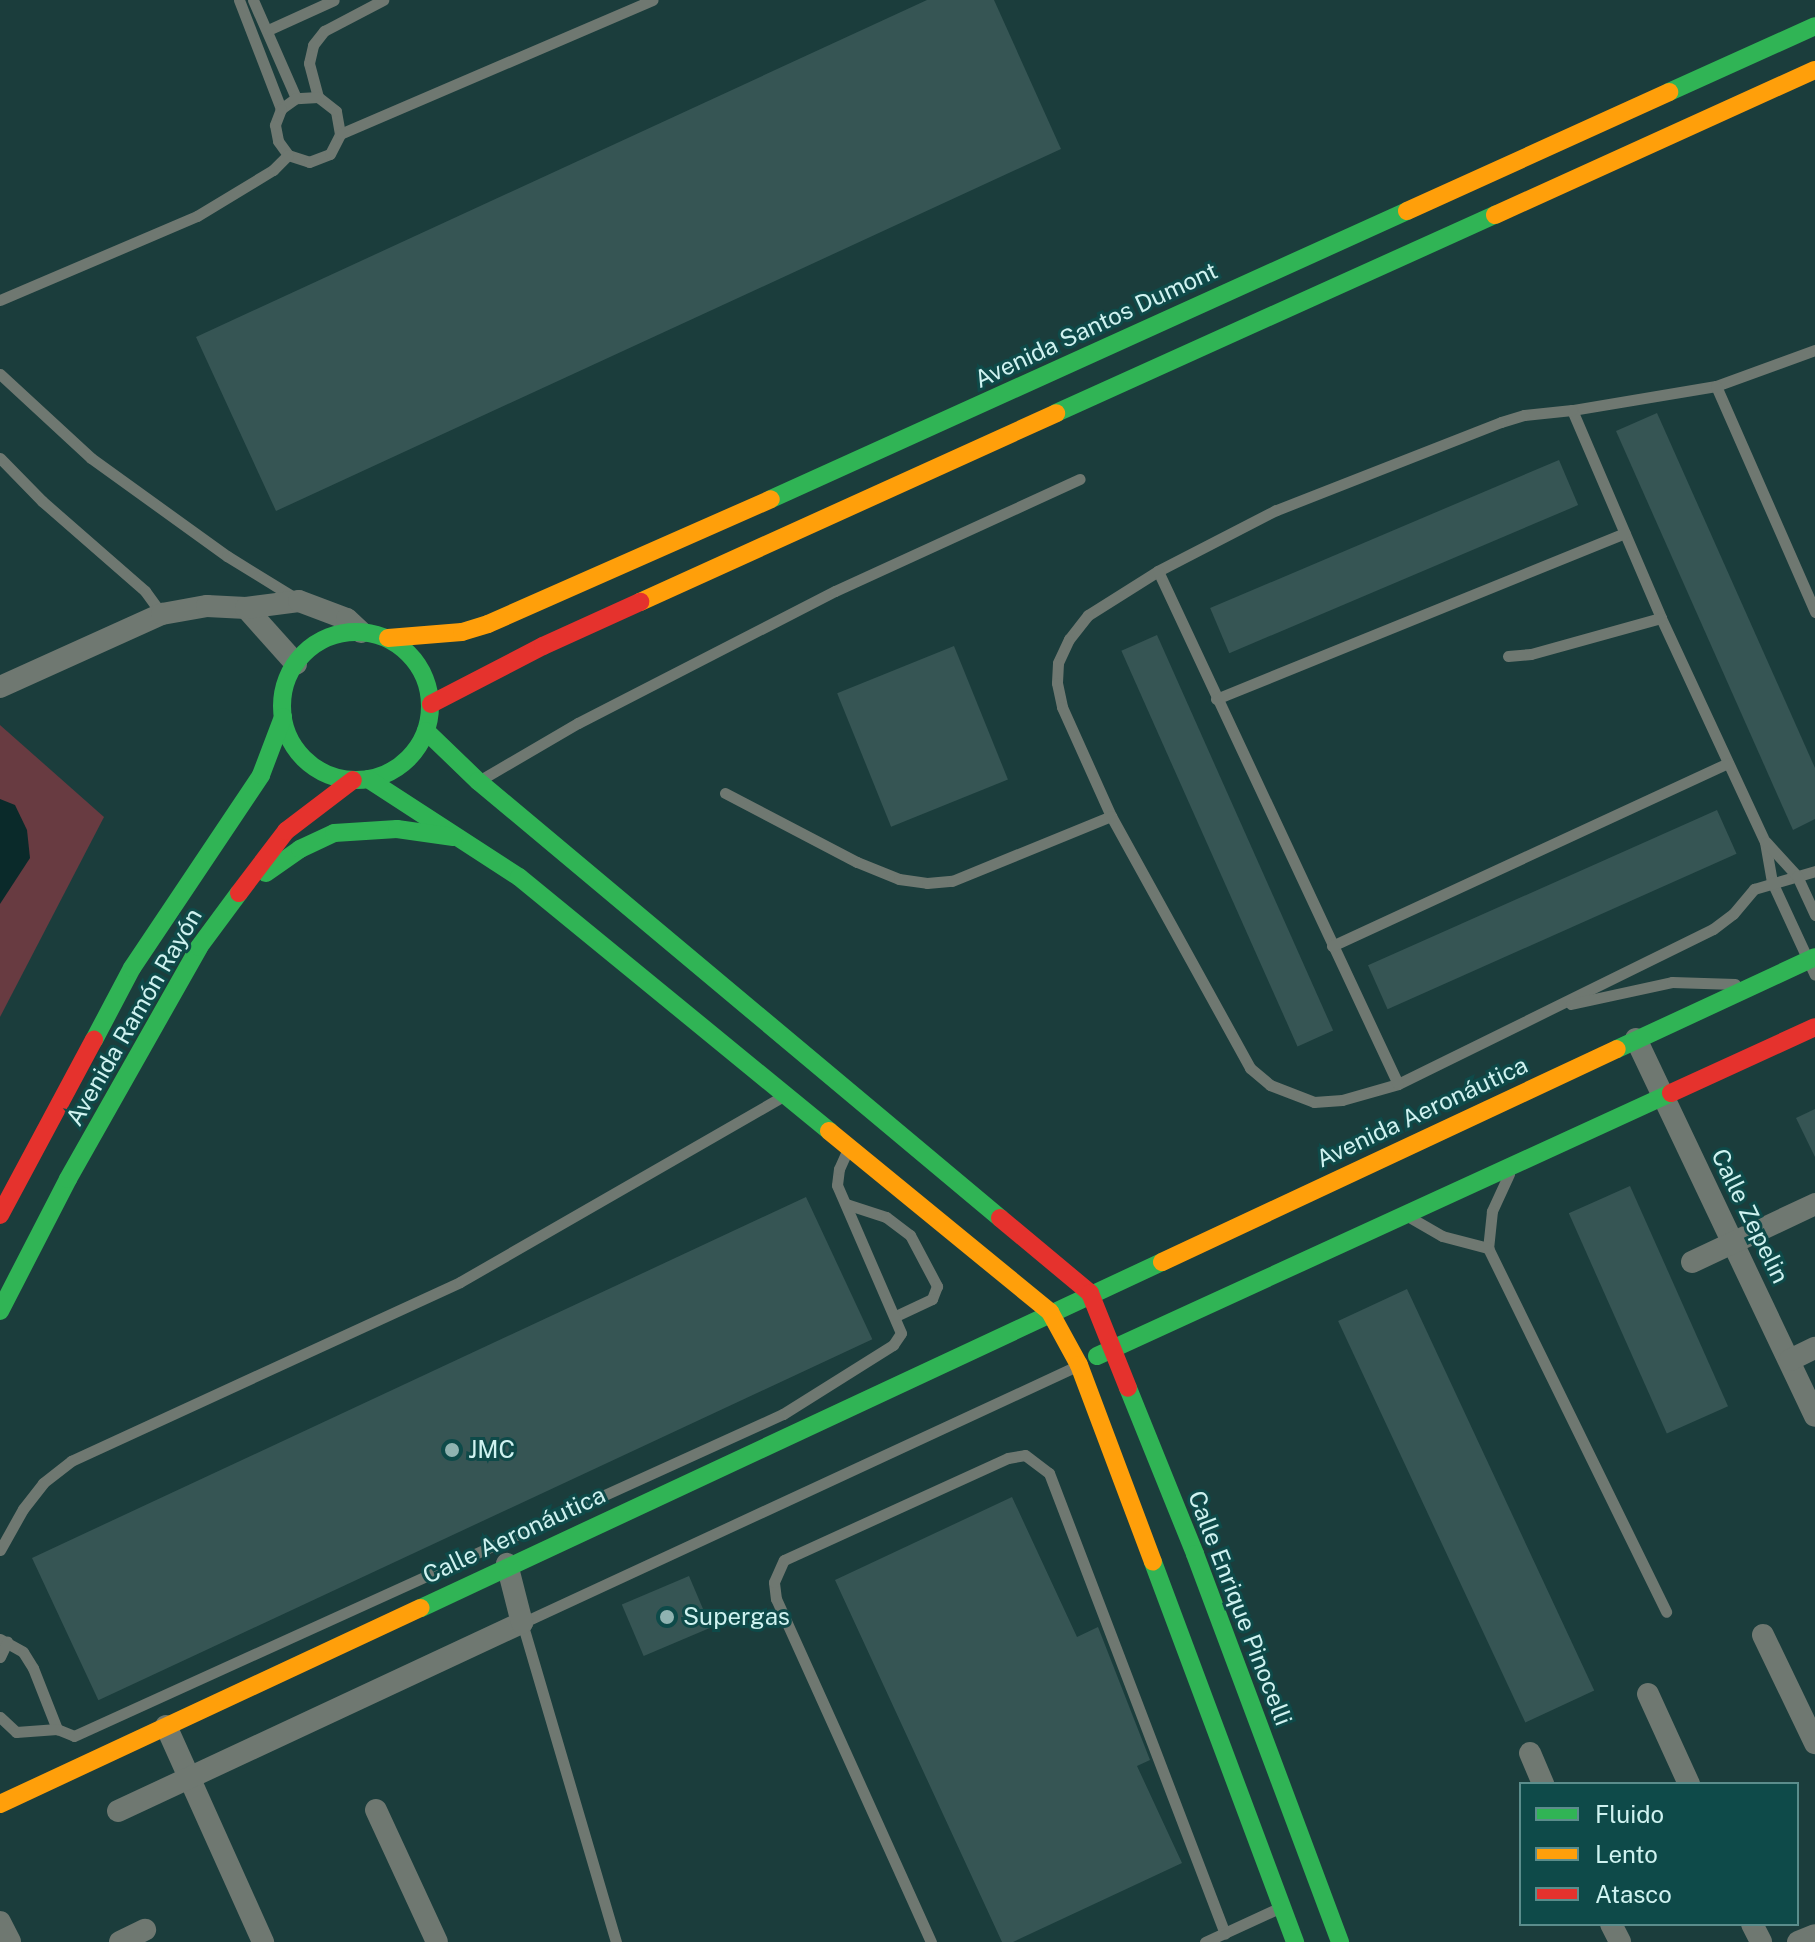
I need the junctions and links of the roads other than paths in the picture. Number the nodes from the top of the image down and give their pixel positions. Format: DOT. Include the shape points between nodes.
graph roads {
  1 [pos="239,0"];
  2 [pos="253,0"];
  3 [pos="334,0"];
  4 [pos="383,0"];
  5 [pos="653,0"];
  6 [pos="366,4"];
  7 [pos="1815,26"];
  8 [pos="268,30"];
  9 [pos="1815,70"];
  10 [pos="318,97"];
  11 [pos="296,98"];
  12 [pos="281,109"];
  13 [pos="340,134"];
  14 [pos="288,155"];
  15 [pos="0,300"];
  16 [pos="1815,350"];
  17 [pos="0,374"];
  18 [pos="1716,386"];
  19 [pos="1572,410"];
  20 [pos="0,458"];
  21 [pos="1080,479"];
  22 [pos="1625,533"];
  23 [pos="1158,571"];
  24 [pos="299,601"];
  25 [pos="246,608"];
  26 [pos="1815,612"];
  27 [pos="162,614"];
  28 [pos="1661,618"];
  29 [pos="361,632"];
  30 [pos="388,638"];
  31 [pos="1508,656"];
  32 [pos="296,664"];
  33 [pos="0,687"];
  34 [pos="1216,699"];
  35 [pos="431,704"];
  36 [pos="283,717"];
  37 [pos="426,731"];
  38 [pos="1728,763"];
  39 [pos="361,780"];
  40 [pos="478,781"];
  41 [pos="725,793"];
  42 [pos="1111,816"];
  43 [pos="459,838"];
  44 [pos="1765,842"];
  45 [pos="1815,871"];
  46 [pos="1797,876"];
  47 [pos="1772,882"];
  48 [pos="232,899"];
  49 [pos="1815,915"];
  50 [pos="1332,946"];
  51 [pos="1813,964"];
  52 [pos="1756,984"];
  53 [pos="1556,1007"];
  54 [pos="1815,1027"];
  55 [pos="1636,1039"];
  56 [pos="1398,1084"];
  57 [pos="788,1094"];
  58 [pos="1665,1099"];
  59 [pos="849,1149"];
  60 [pos="1512,1167"];
  61 [pos="846,1204"];
  62 [pos="1815,1204"];
  63 [pos="0,1215"];
  64 [pos="1406,1215"];
  65 [pos="1734,1242"];
  66 [pos="1488,1248"];
  67 [pos="1692,1262"];
  68 [pos="1090,1293"];
  69 [pos="0,1311"];
  70 [pos="1050,1312"];
  71 [pos="896,1316"];
  72 [pos="1113,1347"];
  73 [pos="1815,1348"];
  74 [pos="1790,1360"];
  75 [pos="1079,1365"];
  76 [pos="1815,1416"];
  77 [pos="0,1550"];
  78 [pos="507,1564"];
  79 [pos="1666,1612"];
  80 [pos="522,1623"];
  81 [pos="1763,1635"];
  82 [pos="3,1640"];
  83 [pos="0,1657"];
  84 [pos="1648,1694"];
  85 [pos="0,1717"];
  86 [pos="166,1726"];
  87 [pos="57,1729"];
  88 [pos="1815,1743"];
  89 [pos="1530,1753"];
  90 [pos="189,1778"];
  91 [pos="1542,1782"];
  92 [pos="1688,1782"];
  93 [pos="0,1804"];
  94 [pos="376,1810"];
  95 [pos="118,1811"];
  96 [pos="1282,1907"];
  97 [pos="145,1930"];
  98 [pos="1225,1933"];
  99 [pos="1815,1935"];
  100 [pos="120,1942"];
  101 [pos="263,1942"];
  102 [pos="437,1942"];
  103 [pos="616,1942"];
  104 [pos="931,1942"];
  105 [pos="1205,1942"];
  106 [pos="1295,1942"];
  107 [pos="1340,1942"];
  108 [pos="1798,1942"];
  1 -- 12 [label="lane"];
  2 -- 8 [label="lane"];
  3 -- 8 [label="lane"];
  4 -- 6 [label="lane"];
  5 -- 13 [label="lane"];
  6 -- 10 [label="lane" via="324,31 313,45 309,63"];
  7 -- 30 [label="main road, Avenida Santos Dumont" via="502,618 462,632"];
  8 -- 11 [label="lane"];
  9 -- 35 [label="main road" via="571,633"];
  10 -- 11 [label="lane"];
  10 -- 13 [label="lane" via="336,111"];
  11 -- 12 [label="lane"];
  12 -- 14 [label="lane" via="275,125"];
  13 -- 14 [label="lane" via="330,154 309,162"];
  14 -- 15 [label="lane" via="273,170 197,216"];
  16 -- 18 [label="lane"];
  17 -- 24 [label="lane" via="91,458"];
  18 -- 19 [label="lane"];
  18 -- 26 [label="lane"];
  19 -- 22 [label="lane"];
  19 -- 23 [label="lane" via="1524,415 1276,510"];
  20 -- 27 [label="lane" via="145,591"];
  21 -- 40 [label="lane" via="835,591 578,723"];
  22 -- 28 [label="lane"];
  22 -- 34 [label="lane"];
  23 -- 34 [label="lane"];
  23 -- 42 [label="lane" via="1088,615 1058,663 1062,707"];
  24 -- 25 [label="street"];
  24 -- 29 [label="street" via="347,619"];
  25 -- 27 [label="street" via="207,606"];
  25 -- 32 [label="street"];
  27 -- 33 [label="street"];
  28 -- 31 [label="lane"];
  28 -- 38 [label="lane"];
  29 -- 30 [label="main road"];
  29 -- 32 [label="main road" via="338,634 317,644"];
  30 -- 35 [label="main road" via="410,654 425,677"];
  32 -- 36 [label="main road" via="285,689"];
  34 -- 50 [label="lane"];
  35 -- 37 [label="main road"];
  36 -- 39 [label="main road" via="300,754 333,777"];
  36 -- 63 [label="main road, Avenida Ramón Rayón" via="261,775 132,968"];
  37 -- 39 [label="main road" via="413,754 393,771"];
  37 -- 40 [label="main road"];
  38 -- 44 [label="lane"];
  38 -- 50 [label="lane"];
  39 -- 43 [label="main road"];
  39 -- 48 [label="main road, Avenida Ramón Rayón" via="286,831"];
  40 -- 68 [label="main road"];
  41 -- 42 [label="lane" via="857,862 899,879 927,883 952,881"];
  42 -- 56 [label="lane" via="1250,1068 1270,1085 1314,1102"];
  43 -- 48 [label="main road" via="397,829 334,833 300,849"];
  43 -- 57 [label="main road" via="519,877"];
  44 -- 46 [label="lane"];
  44 -- 47 [label="lane"];
  45 -- 46 [label="lane"];
  46 -- 47 [label="lane"];
  46 -- 49 [label="lane"];
  47 -- 51 [label="lane"];
  47 -- 53 [label="lane" via="1754,889 1723,923"];
  48 -- 69 [label="main road, Avenida Ramón Rayón" via="157,1020"];
  50 -- 56 [label="lane"];
  51 -- 52 [label="main road, Avenida Aeronáutica"];
  52 -- 53 [label="lane" via="1672,982"];
  52 -- 55 [label="main road, Avenida Aeronáutica"];
  53 -- 56 [label="lane"];
  54 -- 58 [label="main road"];
  55 -- 58 [label="street, Calle Zepelin"];
  55 -- 68 [label="main road, Avenida Aeronáutica"];
  57 -- 59 [label="main road"];
  57 -- 77 [label="lane" via="460,1282 71,1461 43,1483"];
  58 -- 60 [label="main road"];
  58 -- 65 [label="street, Calle Zepelin"];
  59 -- 61 [label="lane" via="837,1176"];
  59 -- 70 [label="main road"];
  60 -- 64 [label="main road"];
  60 -- 66 [label="lane" via="1492,1211"];
  61 -- 71 [label="lane"];
  61 -- 71 [label="lane" via="886,1217 903,1229 937,1286 932,1299"];
  62 -- 65 [label="street"];
  64 -- 66 [label="lane" via="1442,1236"];
  64 -- 72 [label="main road"];
  65 -- 67 [label="street"];
  65 -- 74 [label="street, Calle Zepelin"];
  66 -- 79 [label="lane"];
  68 -- 70 [label="main road, Avenida Aeronáutica"];
  68 -- 72 [label="main road, Calle Enrique Pinocelli"];
  70 -- 75 [label="main road"];
  70 -- 78 [label="main road, Calle Aeronáutica"];
  71 -- 87 [label="lane" via="901,1333 893,1345 745,1433 74,1736"];
  72 -- 75 [label="main road"];
  72 -- 107 [label="main road, Calle Enrique Pinocelli"];
  73 -- 74 [label="street"];
  74 -- 76 [label="street, Calle Zepelin"];
  75 -- 80 [label="lane"];
  75 -- 96 [label="main road"];
  78 -- 80 [label="street"];
  78 -- 86 [label="main road, Calle Aeronáutica"];
  80 -- 90 [label="street"];
  80 -- 103 [label="lane"];
  81 -- 88 [label="street"];
  82 -- 83 [label="lane"];
  82 -- 87 [label="lane" via="23,1652 33,1668"];
  84 -- 92 [label="street"];
  85 -- 87 [label="lane" via="16,1732"];
  86 -- 90 [label="street"];
  86 -- 93 [label="main road, Calle Aeronáutica"];
  89 -- 91 [label="street"];
  90 -- 95 [label="street"];
  90 -- 101 [label="street"];
  94 -- 102 [label="street"];
  96 -- 98 [label="lane"];
  96 -- 106 [label="main road"];
  97 -- 100 [label="street"];
  98 -- 104 [label="lane" via="1049,1473 1025,1455 1008,1458 784,1560 774,1582 776,1599"];
  98 -- 105 [label="lane"];
  99 -- 108 [label="street"];
}
